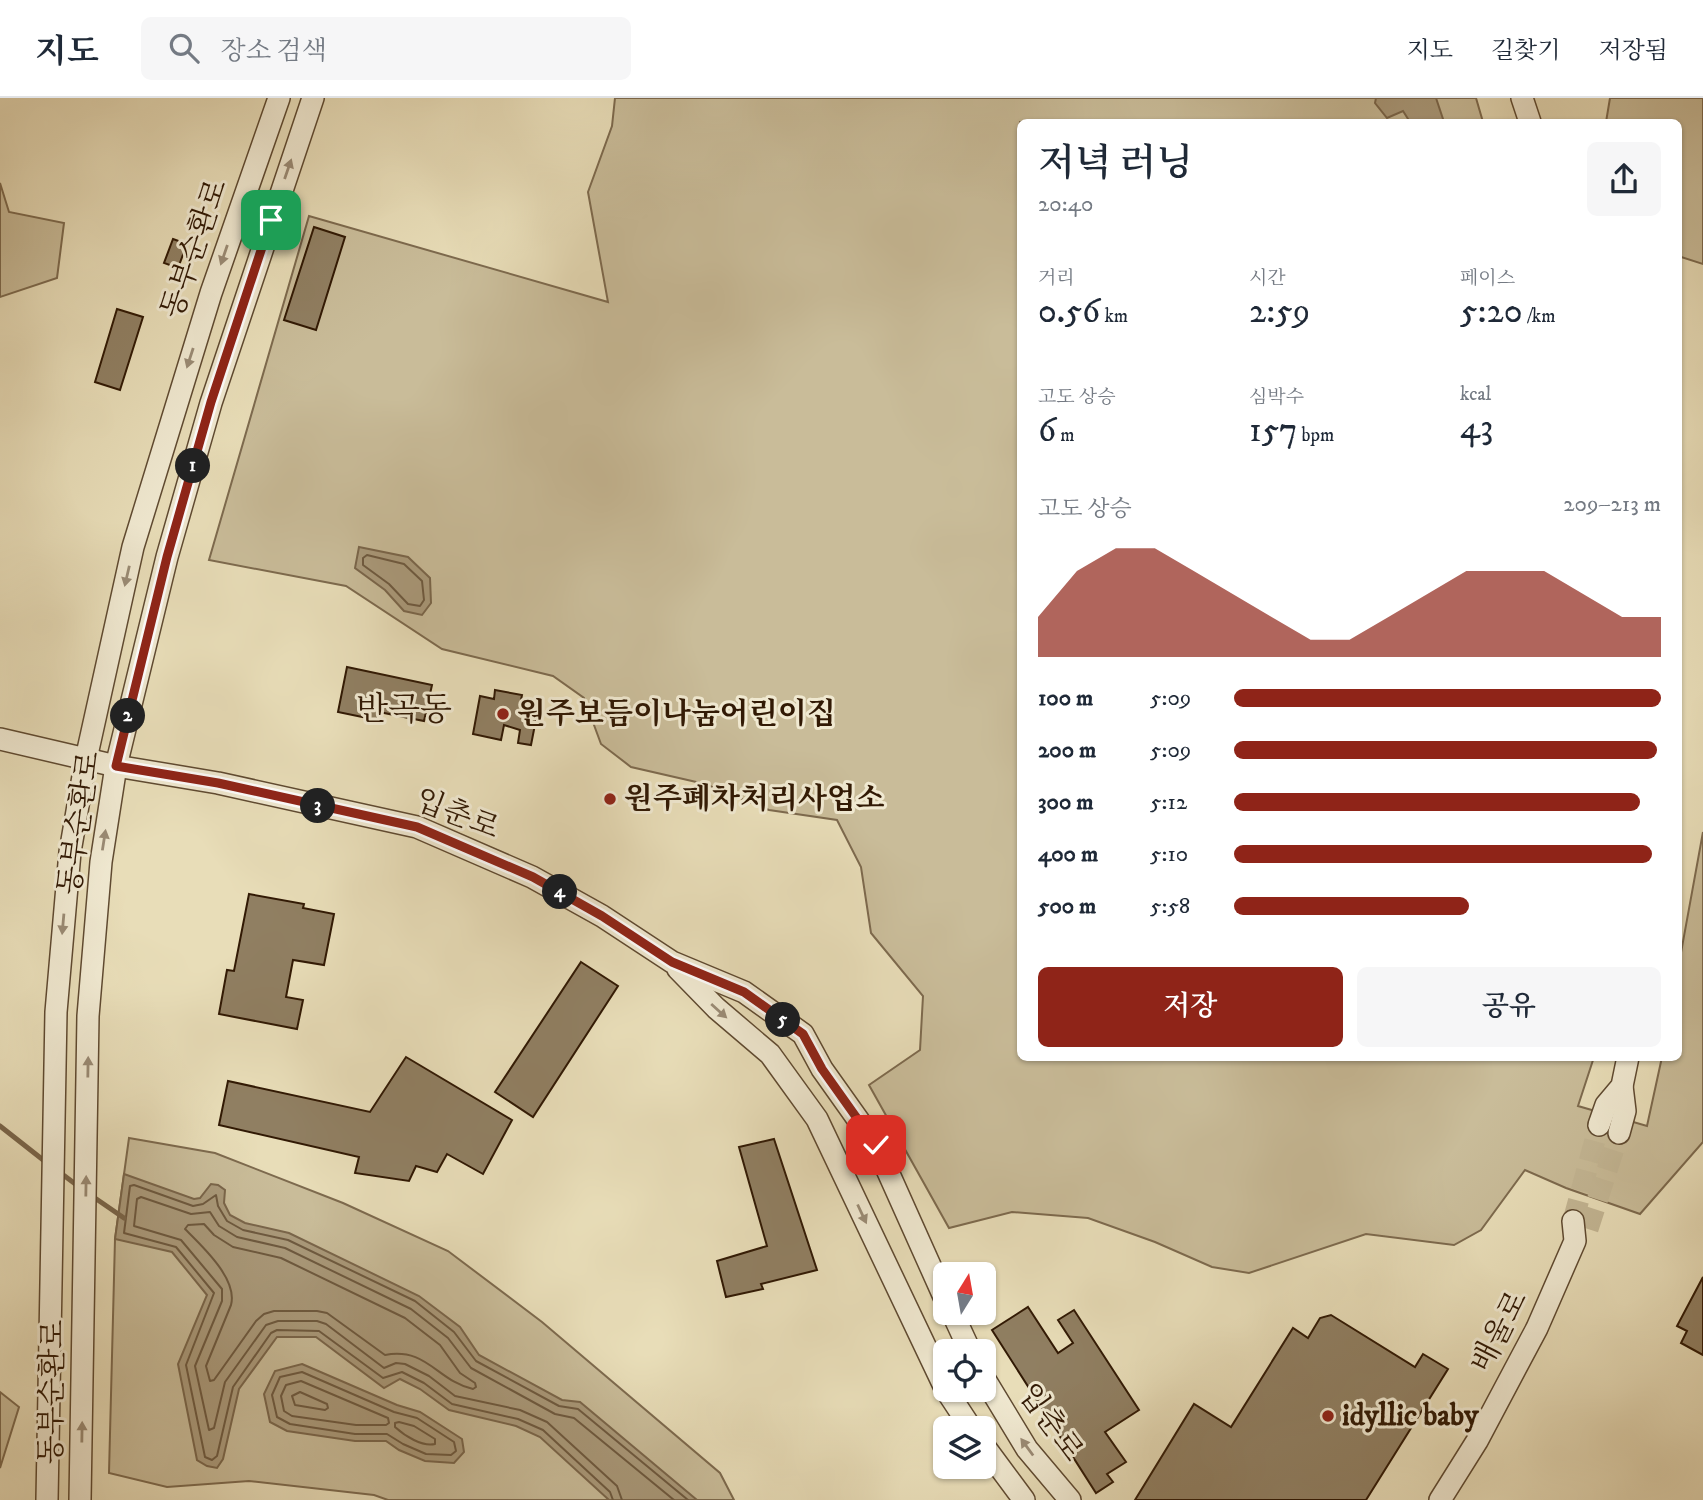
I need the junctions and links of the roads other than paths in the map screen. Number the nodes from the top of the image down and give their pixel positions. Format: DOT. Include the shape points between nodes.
graph roads {
  1 [pos="279,98"];
  2 [pos="313,98"];
  3 [pos="1522,98"];
  4 [pos="1529,119"];
  5 [pos="211,293"];
  6 [pos="243,303"];
  7 [pos="0,739"];
  8 [pos="86,759"];
  9 [pos="116,766"];
  10 [pos="672,962"];
  11 [pos="1627,1061"];
  12 [pos="1609,1129"];
  13 [pos="1579,1230"];
  14 [pos="933,1272"];
  15 [pos="933,1364"];
  16 [pos="996,1398"];
  17 [pos="996,1462"];
  18 [pos="47,1500"];
  19 [pos="80,1500"];
  20 [pos="1024,1500"];
  21 [pos="1070,1500"];
  22 [pos="1440,1500"];
  1 -- 5 [label="street, 동부순환로, one-way"];
  6 -- 2 [label="street, 동부순환로, one-way"];
  3 -- 4 [label="street"];
  5 -- 6 [label="street"];
  5 -- 8 [label="street, 동부순환로, one-way" via="133,547"];
  6 -- 9 [label="street, 동부순환로" via="167,557"];
  7 -- 8 [label="street, 입춘로"];
  8 -- 9 [label="street, 입춘로"];
  8 -- 18 [label="street, 동부순환로, one-way" via="70,852 56,1012"];
  9 -- 10 [label="street, 입춘로" via="218,783 417,827 533,877"];
  19 -- 9 [label="street, 동부순환로, one-way" via="88,1016 101,862"];
  10 -- 14 [label="street, 입춘로" via="744,992 803,1034 876,1145"];
  10 -- 15 [label="street, 입춘로, one-way" via="770,1054 817,1119"];
  11 -- 12 [label="street" via="1622,1086 1606,1105"];
  13 -- 22 [label="street, 배울로" via="1537,1328"];
  21 -- 16 [label="street, 입춘로, one-way" via="1027,1449"];
  17 -- 20 [label="street"];
}
